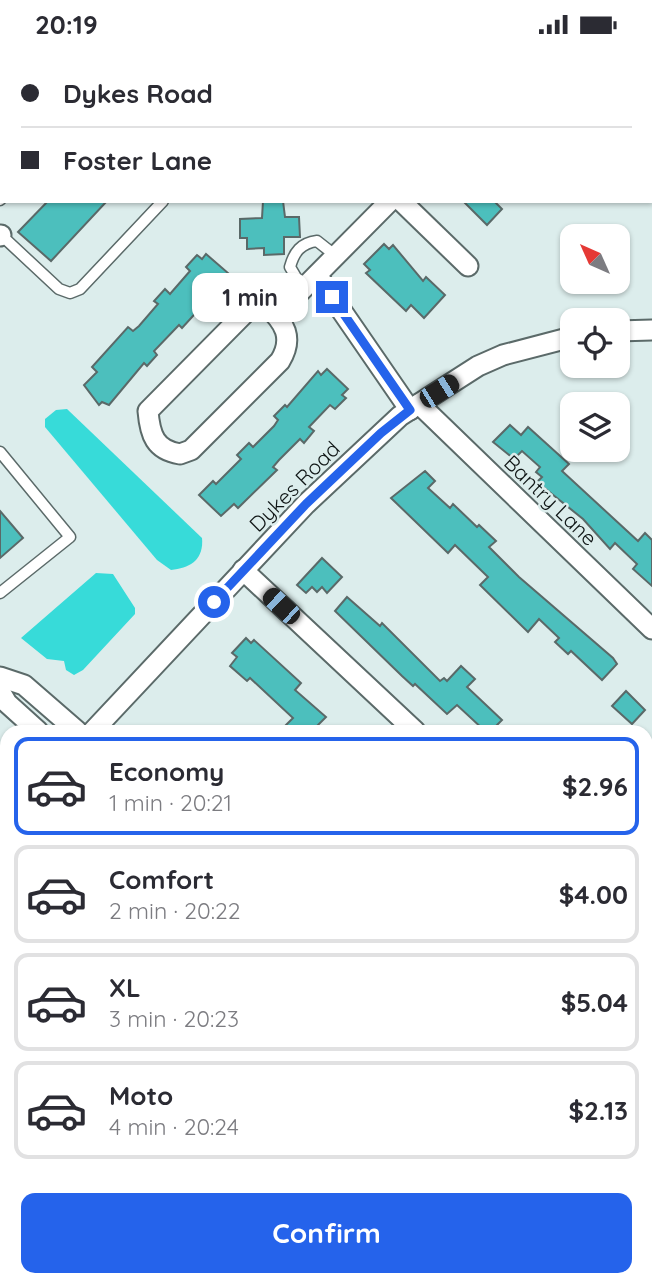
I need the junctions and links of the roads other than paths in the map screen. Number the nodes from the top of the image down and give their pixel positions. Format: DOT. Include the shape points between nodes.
graph roads {
  1 [pos="161,203"];
  2 [pos="388,203"];
  3 [pos="403,203"];
  4 [pos="0,235"];
  5 [pos="336,256"];
  6 [pos="468,266"];
  7 [pos="317,275"];
  8 [pos="303,289"];
  9 [pos="277,315"];
  10 [pos="652,330"];
  11 [pos="630,331"];
  12 [pos="560,340"];
  13 [pos="414,407"];
  14 [pos="0,452"];
  15 [pos="243,570"];
  16 [pos="0,593"];
  17 [pos="652,629"];
  18 [pos="0,677"];
  19 [pos="0,691"];
  20 [pos="31,725"];
  21 [pos="69,725"];
  22 [pos="99,725"];
  23 [pos="409,725"];
  1 -- 4 [label="lane" via="80,289 70,293 59,289"];
  2 -- 5 [label="street"];
  3 -- 6 [label="street"];
  5 -- 7 [label="street"];
  5 -- 8 [label="lane" via="317,241 296,252 290,267"];
  7 -- 8 [label="street"];
  7 -- 13 [label="street, Bantry Lane"];
  8 -- 9 [label="street"];
  9 -- 9 [label="street" via="266,305 247,311 148,411 150,432 159,446 180,454 191,450 280,361 288,347"];
  10 -- 11 [label="street"];
  12 -- 13 [label="street, Dykes Road" via="478,366"];
  13 -- 15 [label="street, Dykes Road" via="306,504"];
  13 -- 17 [label="street, Bantry Lane"];
  14 -- 16 [label="lane" via="70,537"];
  15 -- 22 [label="street, Dykes Road"];
  15 -- 23 [label="street"];
  18 -- 21 [label="street" via="24,685"];
  19 -- 20 [label="street"];
}
